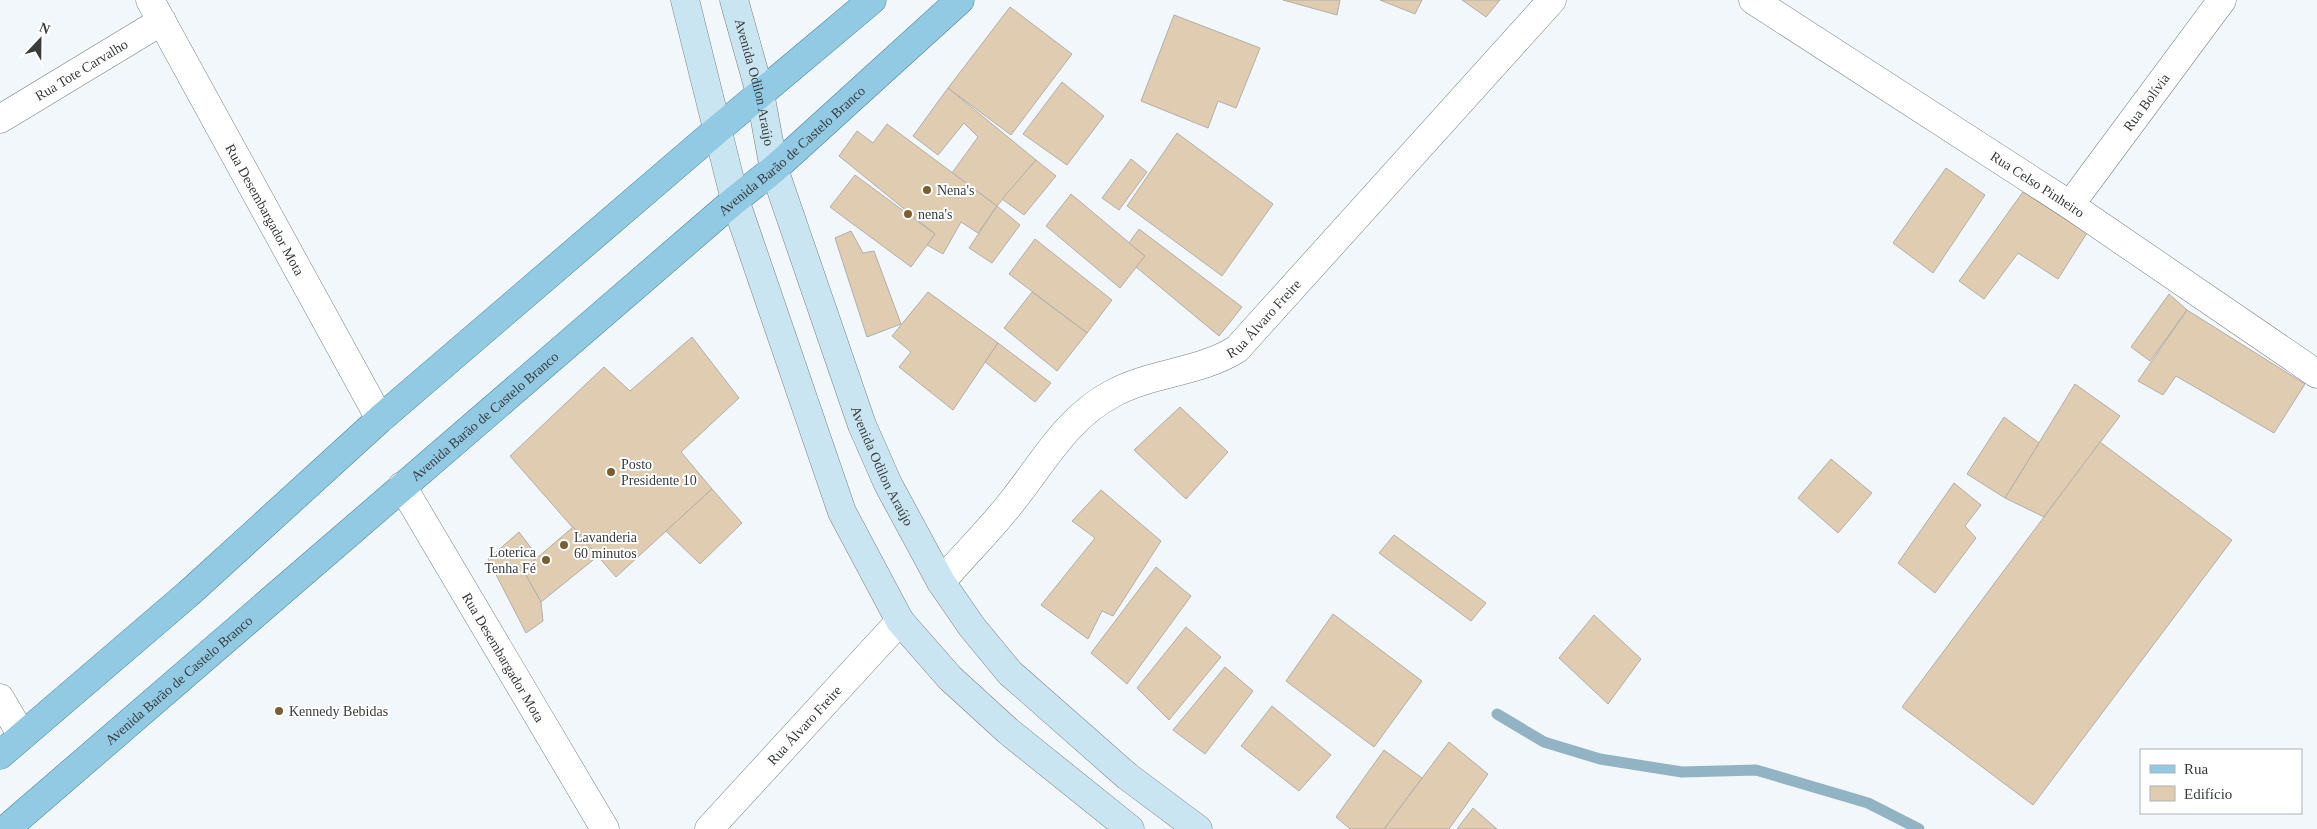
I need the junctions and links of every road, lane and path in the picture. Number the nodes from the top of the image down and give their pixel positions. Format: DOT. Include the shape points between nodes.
graph roads {
  1 [pos="685,0"];
  2 [pos="734,0"];
  3 [pos="872,0"];
  4 [pos="960,0"];
  5 [pos="1552,0"];
  6 [pos="1753,0"];
  7 [pos="2222,0"];
  8 [pos="156,10"];
  9 [pos="760,94"];
  10 [pos="0,119"];
  11 [pos="717,130"];
  12 [pos="774,169"];
  13 [pos="735,200"];
  14 [pos="2070,205"];
  15 [pos="2317,374"];
  16 [pos="380,419"];
  17 [pos="402,486"];
  18 [pos="940,582"];
  19 [pos="900,621"];
  20 [pos="0,698"];
  21 [pos="22,736"];
  22 [pos="0,755"];
  23 [pos="6,829"];
  24 [pos="605,829"];
  25 [pos="709,829"];
  26 [pos="1130,829"];
  27 [pos="1198,829"];
  1 -- 11 [label="main road"];
  2 -- 9 [label="main road, Avenida Odilon Araújo"];
  3 -- 9 [label="main road"];
  4 -- 12 [label="main road, Avenida Barão de Castelo Branco"];
  5 -- 18 [label="street, Rua Álvaro Freire" via="1237,349 1220,360 1134,384 1111,394 1084,414 1063,432 1013,500"];
  6 -- 14 [label="street, Rua Celso Pinheiro"];
  7 -- 14 [label="street, Rua Bolívia"];
  8 -- 10 [label="street, Rua Tote Carvalho"];
  8 -- 16 [label="street, Rua Desembargador Mota"];
  9 -- 11 [label="main road"];
  9 -- 12 [label="main road, Avenida Odilon Araújo"];
  11 -- 13 [label="main road"];
  11 -- 16 [label="main road"];
  12 -- 13 [label="main road, Avenida Barão de Castelo Branco"];
  12 -- 18 [label="main road, Avenida Odilon Araújo" via="862,426 888,484"];
  13 -- 17 [label="main road, Avenida Barão de Castelo Branco"];
  13 -- 19 [label="main road" via="842,512"];
  14 -- 15 [label="street, Rua Celso Pinheiro"];
  16 -- 21 [label="main road" via="188,594"];
  17 -- 23 [label="main road, Avenida Barão de Castelo Branco"];
  17 -- 24 [label="street, Rua Desembargador Mota"];
  18 -- 27 [label="main road, Avenida Odilon Araújo" via="1010,673 1120,770"];
  19 -- 25 [label="street, Rua Álvaro Freire"];
  19 -- 26 [label="main road" via="950,678 1008,732"];
  20 -- 21 [label="street"];
  21 -- 22 [label="main road"];
}
